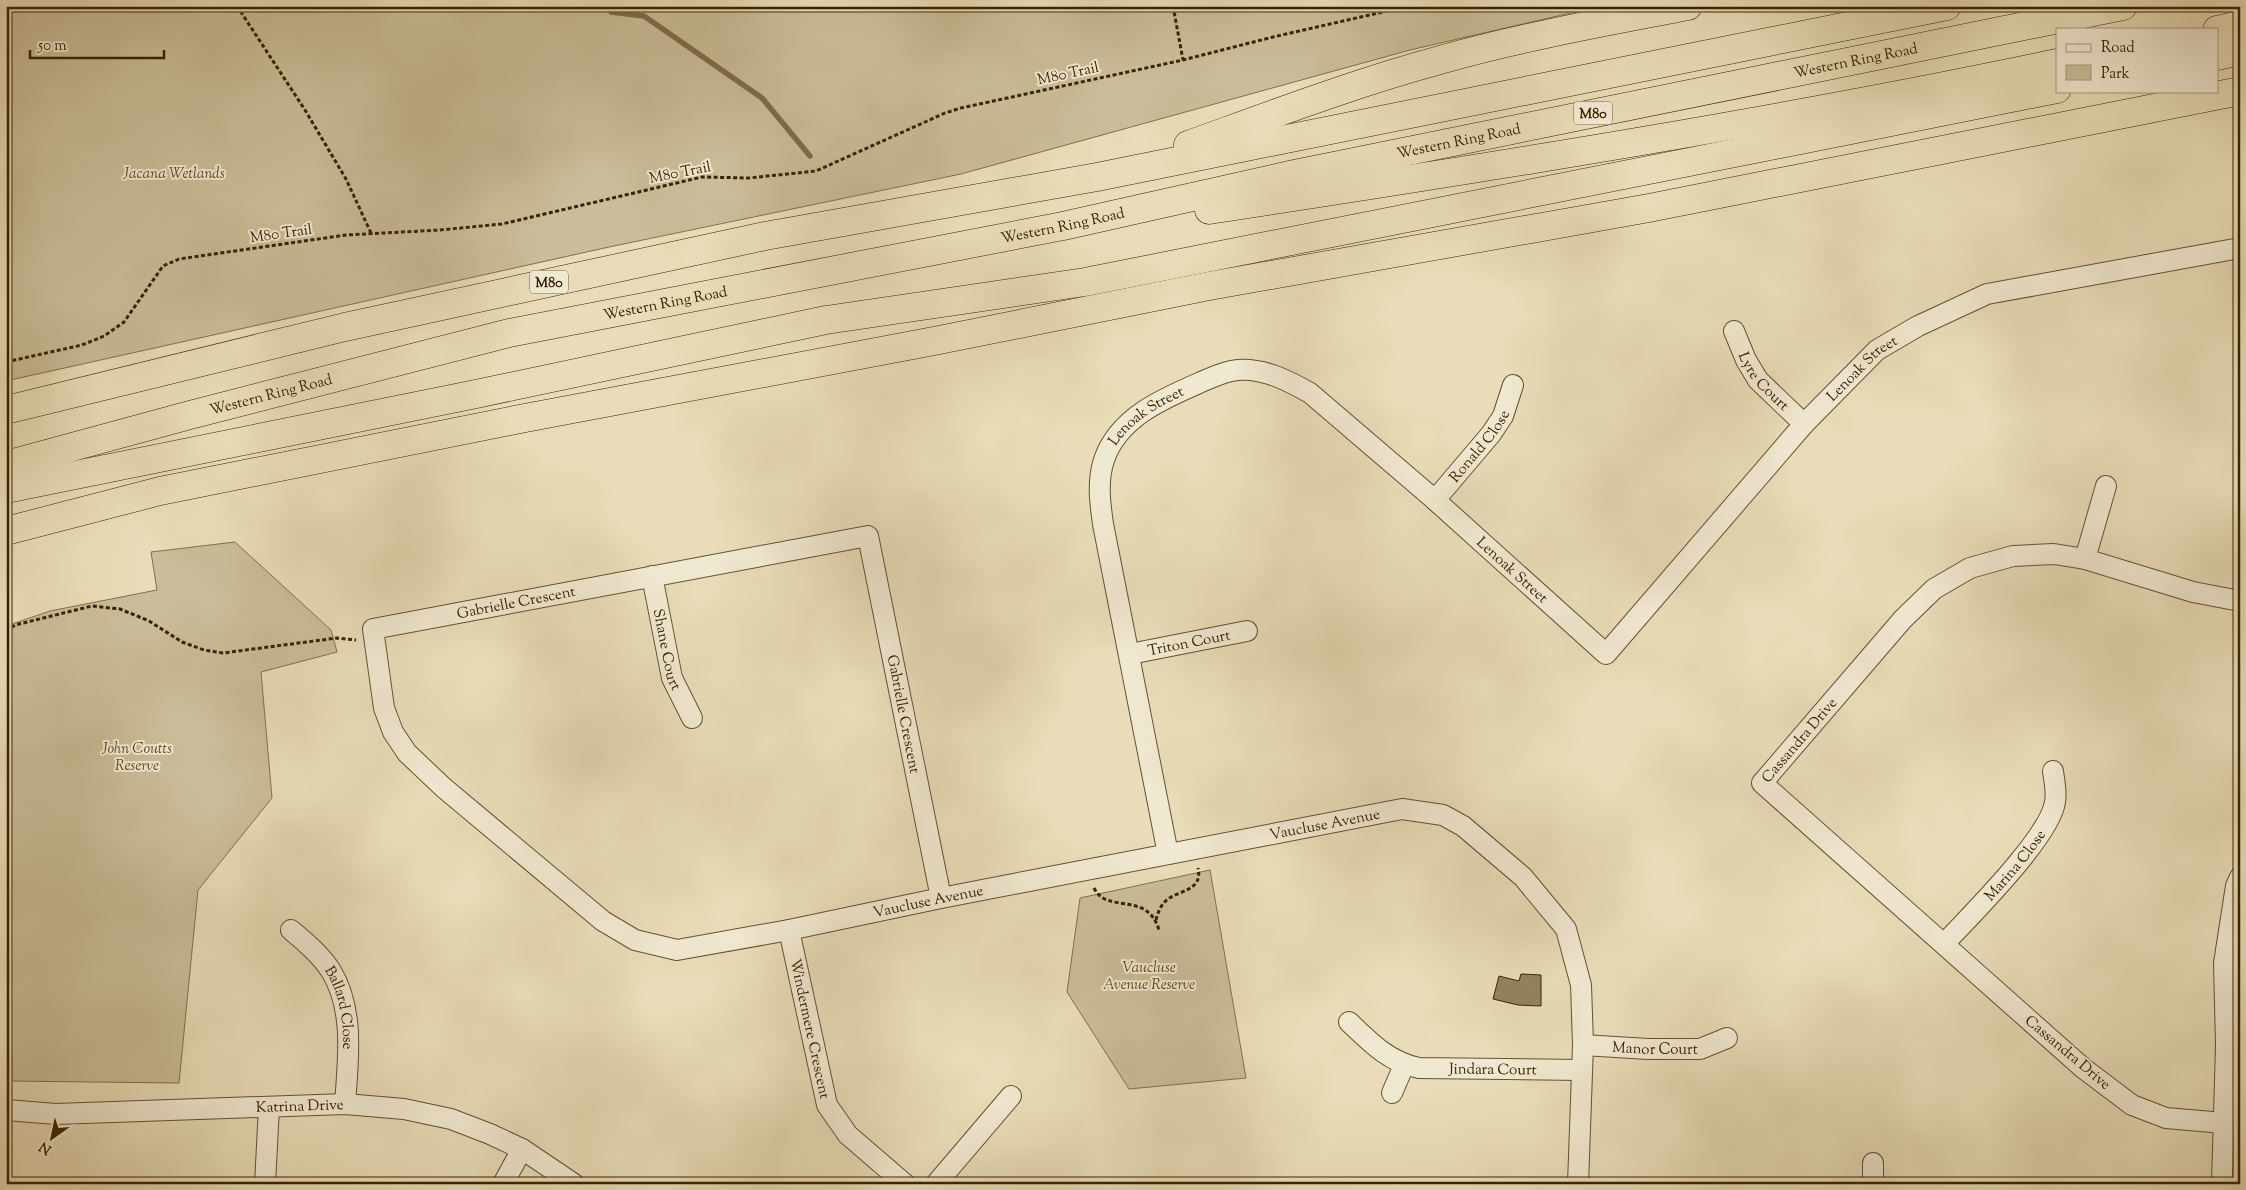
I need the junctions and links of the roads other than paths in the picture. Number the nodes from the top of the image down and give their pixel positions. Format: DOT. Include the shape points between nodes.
graph roads {
  1 [pos="1688,6"];
  2 [pos="1947,6"];
  3 [pos="2123,6"];
  4 [pos="2240,25"];
  5 [pos="2218,30"];
  6 [pos="2240,51"];
  7 [pos="2218,56"];
  8 [pos="2056,63"];
  9 [pos="2056,89"];
  10 [pos="2240,90"];
  11 [pos="1097,177"];
  12 [pos="1063,226"];
  13 [pos="2240,248"];
  14 [pos="1085,282"];
  15 [pos="1734,331"];
  16 [pos="1513,385"];
  17 [pos="6,410"];
  18 [pos="525,418"];
  19 [pos="1804,424"];
  20 [pos="6,465"];
  21 [pos="2106,486"];
  22 [pos="6,489"];
  23 [pos="1435,500"];
  24 [pos="6,531"];
  25 [pos="2085,559"];
  26 [pos="652,576"];
  27 [pos="2240,601"];
  28 [pos="1247,631"];
  29 [pos="1130,654"];
  30 [pos="692,718"];
  31 [pos="2053,771"];
  32 [pos="1168,854"];
  33 [pos="2240,878"];
  34 [pos="941,898"];
  35 [pos="291,930"];
  36 [pos="789,930"];
  37 [pos="1944,944"];
  38 [pos="1349,1022"];
  39 [pos="1727,1038"];
  40 [pos="1583,1045"];
  41 [pos="2233,1045"];
  42 [pos="1404,1065"];
  43 [pos="1581,1070"];
  44 [pos="1392,1093"];
  45 [pos="1011,1096"];
  46 [pos="345,1104"];
  47 [pos="269,1107"];
  48 [pos="6,1110"];
  49 [pos="2224,1123"];
  50 [pos="522,1149"];
  51 [pos="1873,1163"];
  52 [pos="265,1184"];
  53 [pos="503,1184"];
  54 [pos="574,1184"];
  55 [pos="905,1184"];
  56 [pos="936,1184"];
  57 [pos="1578,1184"];
  58 [pos="1873,1184"];
  59 [pos="2222,1184"];
  1 -- 11 [label="highway" via="1557,31 1439,60"];
  2 -- 11 [label="highway, M80"];
  3 -- 12 [label="highway, Western Ring Road / M80" via="1309,171"];
  4 -- 5 [label="highway"];
  6 -- 7 [label="highway"];
  8 -- 12 [label="highway" via="1485,168 1168,216"];
  9 -- 14 [label="highway"];
  10 -- 18 [label="highway" via="1649,208 1210,286"];
  11 -- 17 [label="highway, M80" via="765,236 345,327"];
  12 -- 20 [label="highway, Western Ring Road / M80" via="509,333"];
  13 -- 19 [label="street, Lenoak Street" via="1987,294 1918,326 1877,350"];
  14 -- 18 [label="highway" via="873,338"];
  14 -- 22 [label="highway" via="826,320"];
  15 -- 19 [label="street, Lyre Court" via="1758,380"];
  16 -- 23 [label="street, Ronald Close" via="1503,416 1491,434"];
  18 -- 24 [label="highway" via="160,491"];
  19 -- 23 [label="street, Lenoak Street" via="1606,654"];
  21 -- 25 [label="street"];
  23 -- 29 [label="street, Lenoak Street" via="1310,393 1291,382 1269,374 1240,370 1223,373 1169,396 1145,410 1117,435 1104,460 1099,491"];
  25 -- 27 [label="street, Cassandra Drive" via="2193,592"];
  25 -- 37 [label="street, Cassandra Drive" via="2054,554 2013,556 1970,568 1934,589 1903,618 1762,783"];
  26 -- 30 [label="street, Shane Court" via="672,678"];
  26 -- 34 [label="street, Gabrielle Crescent" via="868,536"];
  26 -- 36 [label="street, Gabrielle Crescent" via="373,629 384,708 393,732 407,753 444,788 603,921 635,940 678,950"];
  28 -- 29 [label="street, Triton Court"];
  29 -- 32 [label="street, Lenoak Street"];
  31 -- 37 [label="street, Marina Close" via="2055,802 2047,822 2027,852"];
  32 -- 34 [label="street, Vaucluse Avenue"];
  32 -- 40 [label="street, Vaucluse Avenue" via="1402,809 1443,815 1464,826 1524,877 1566,929 1581,985"];
  33 -- 41 [label="street" via="2224,963"];
  34 -- 36 [label="street, Vaucluse Avenue"];
  35 -- 46 [label="street, Ballard Close" via="332,972 346,1009 349,1054"];
  36 -- 55 [label="street, Windermere Crescent" via="827,1105 848,1135"];
  37 -- 49 [label="street, Cassandra Drive" via="2084,1068 2132,1104 2166,1118"];
  38 -- 42 [label="street, Jindara Court" via="1382,1054"];
  39 -- 40 [label="street, Manor Court" via="1700,1049"];
  40 -- 43 [label="street, Vaucluse Avenue"];
  41 -- 49 [label="street"];
  42 -- 43 [label="street, Jindara Court" via="1419,1068"];
  42 -- 44 [label="street"];
  43 -- 57 [label="street, Vaucluse Avenue"];
  45 -- 56 [label="street"];
  46 -- 47 [label="street, Katrina Drive"];
  46 -- 50 [label="street, Katrina Drive" via="404,1109 451,1119"];
  47 -- 48 [label="street, Katrina Drive" via="56,1114"];
  47 -- 52 [label="street"];
  49 -- 59 [label="street"];
  50 -- 53 [label="street"];
  50 -- 54 [label="street, Katrina Drive"];
  51 -- 58 [label="street"];
}
